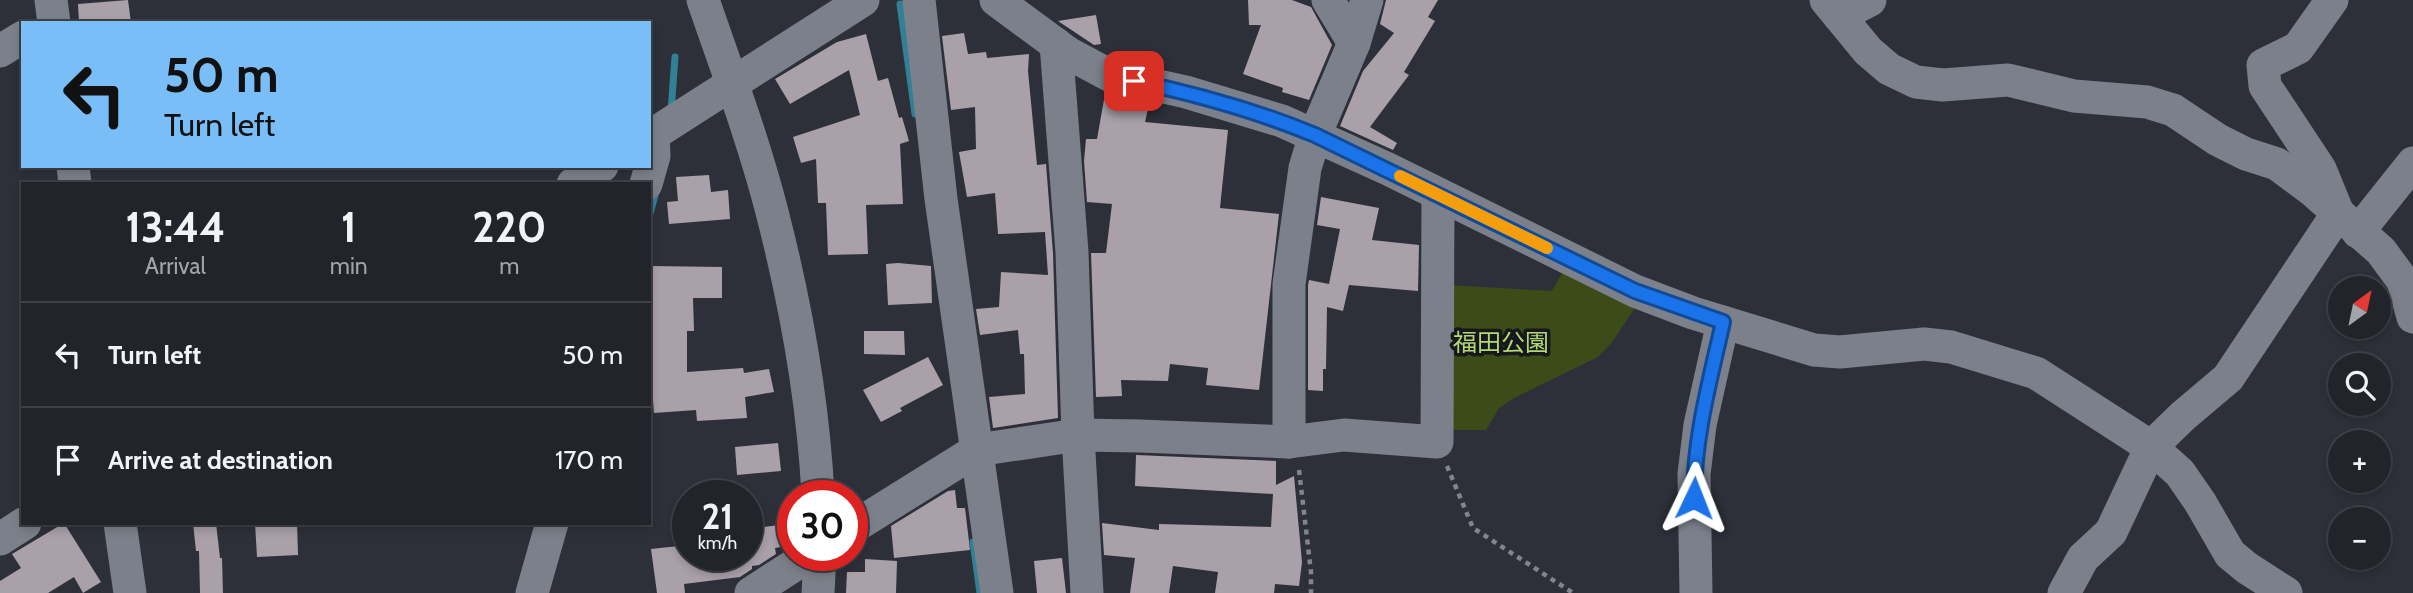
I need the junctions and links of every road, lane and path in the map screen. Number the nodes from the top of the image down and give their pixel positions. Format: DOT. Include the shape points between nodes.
graph roads {
  1 [pos="703,0"];
  2 [pos="863,0"];
  3 [pos="919,0"];
  4 [pos="996,0"];
  5 [pos="1042,0"];
  6 [pos="1328,0"];
  7 [pos="1367,0"];
  8 [pos="1870,0"];
  9 [pos="2332,0"];
  10 [pos="1833,8"];
  11 [pos="21,38"];
  12 [pos="1052,41"];
  13 [pos="1354,43"];
  14 [pos="0,51"];
  15 [pos="732,85"];
  16 [pos="661,129"];
  17 [pos="1315,135"];
  18 [pos="2413,163"];
  19 [pos="651,166"];
  20 [pos="599,168"];
  21 [pos="576,182"];
  22 [pos="1438,194"];
  23 [pos="2348,222"];
  24 [pos="2411,308"];
  25 [pos="1723,322"];
  26 [pos="1078,435"];
  27 [pos="1289,442"];
  28 [pos="1437,442"];
  29 [pos="2151,447"];
  30 [pos="967,455"];
  31 [pos="817,480"];
  32 [pos="868,518"];
  33 [pos="22,525"];
  34 [pos="120,525"];
  35 [pos="551,525"];
  36 [pos="0,539"];
  37 [pos="785,571"];
  38 [pos="819,571"];
  39 [pos="130,593"];
  40 [pos="532,593"];
  41 [pos="751,593"];
  42 [pos="818,593"];
  43 [pos="997,593"];
  44 [pos="1087,593"];
  45 [pos="1311,593"];
  46 [pos="1573,593"];
  47 [pos="1696,593"];
  48 [pos="2064,593"];
  49 [pos="2286,593"];
  1 -- 15 [label="street"];
  2 -- 15 [label="street"];
  3 -- 30 [label="street"];
  4 -- 12 [label="street"];
  5 -- 12 [label="street"];
  6 -- 13 [label="street"];
  7 -- 13 [label="street"];
  8 -- 10 [label="street"];
  9 -- 23 [label="street" via="2298,48 2263,65 2265,86 2320,169"];
  10 -- 23 [label="street" via="1868,51 1889,69 1916,82 1943,85 2008,80 2074,96 2147,102 2173,110 2246,155 2277,164"];
  11 -- 14 [label="street"];
  12 -- 17 [label="street" via="1109,75 1186,92"];
  12 -- 26 [label="street" via="1072,252"];
  13 -- 17 [label="street"];
  15 -- 16 [label="street"];
  15 -- 31 [label="street" via="772,211 803,349"];
  16 -- 19 [label="street"];
  17 -- 22 [label="street"];
  17 -- 27 [label="street" via="1305,168 1289,284"];
  18 -- 23 [label="street"];
  20 -- 21 [label="street"];
  22 -- 25 [label="street" via="1635,291"];
  22 -- 28 [label="street"];
  23 -- 24 [label="street" via="2381,251 2403,281"];
  23 -- 29 [label="street" via="2228,378"];
  25 -- 29 [label="street" via="1814,350 1924,344 1982,355 2036,373"];
  25 -- 47 [label="street" via="1694,474"];
  26 -- 27 [label="street"];
  26 -- 30 [label="street"];
  26 -- 44 [label="street"];
  27 -- 28 [label="street" via="1344,436"];
  27 -- 45 [label="path" via="1300,474"];
  28 -- 46 [label="path" via="1473,528"];
  29 -- 48 [label="street" via="2111,531 2083,558"];
  29 -- 49 [label="street" via="2180,473 2230,554"];
  30 -- 32 [label="street"];
  30 -- 43 [label="street"];
  33 -- 36 [label="street"];
  34 -- 39 [label="street"];
  35 -- 40 [label="street"];
  37 -- 41 [label="street"];
  38 -- 42 [label="street"];
}
